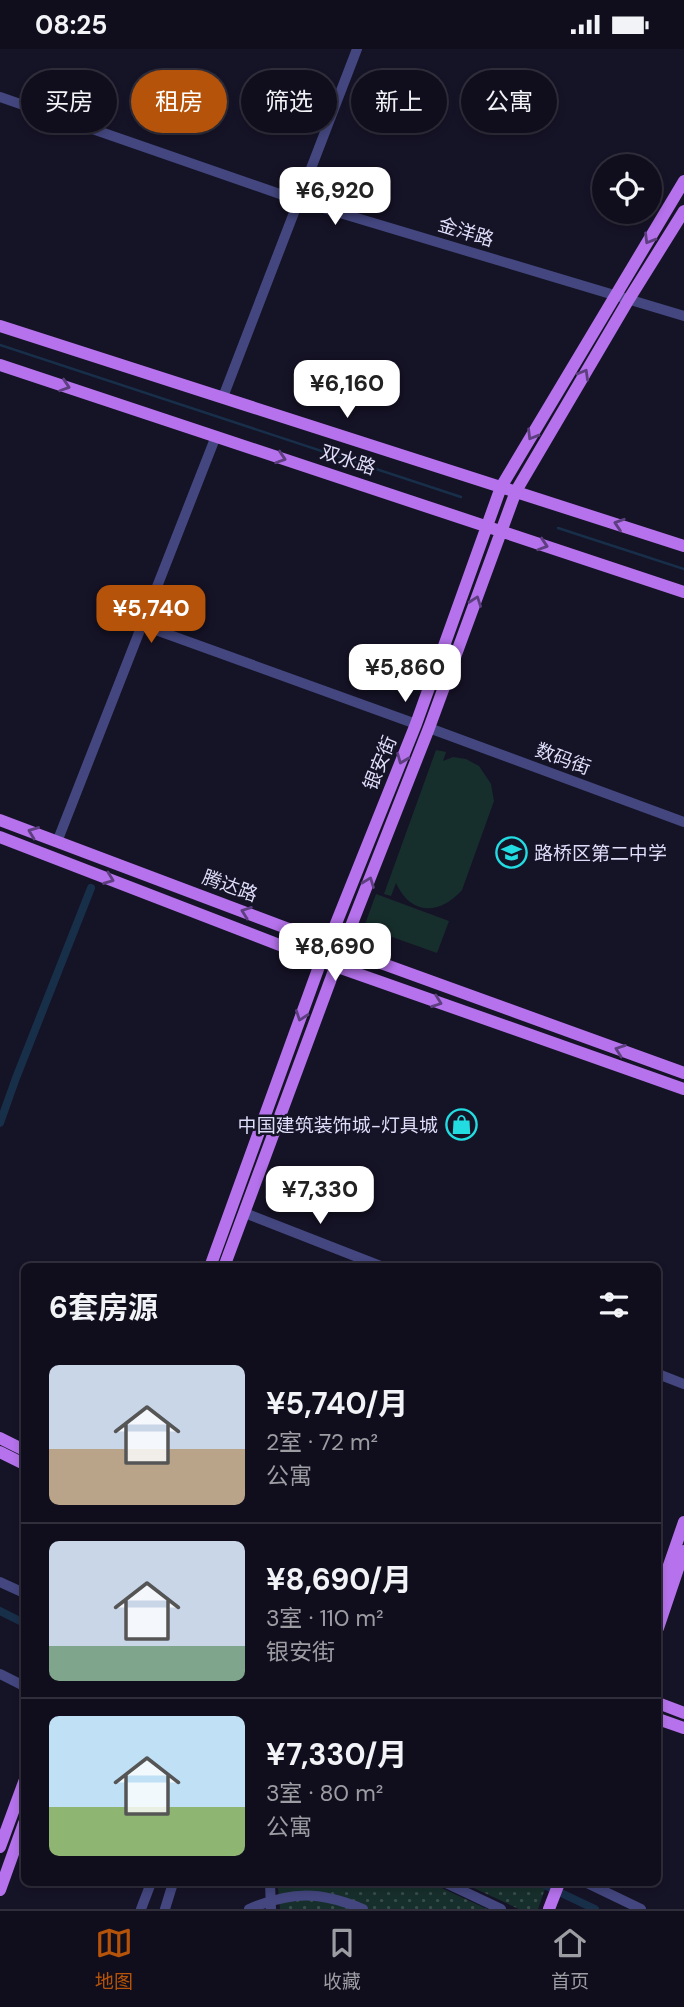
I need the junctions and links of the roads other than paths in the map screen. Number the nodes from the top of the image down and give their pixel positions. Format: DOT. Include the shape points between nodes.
graph roads {
  1 [pos="357,49"];
  2 [pos="0,97"];
  3 [pos="684,181"];
  4 [pos="300,201"];
  5 [pos="684,211"];
  6 [pos="615,295"];
  7 [pos="629,299"];
  8 [pos="684,316"];
  9 [pos="0,326"];
  10 [pos="0,365"];
  11 [pos="223,397"];
  12 [pos="216,436"];
  13 [pos="502,487"];
  14 [pos="516,491"];
  15 [pos="488,527"];
  16 [pos="501,531"];
  17 [pos="684,546"];
  18 [pos="684,592"];
  19 [pos="142,625"];
  20 [pos="416,724"];
  21 [pos="429,728"];
  22 [pos="0,820"];
  23 [pos="684,822"];
  24 [pos="0,837"];
  25 [pos="57,842"];
  26 [pos="329,943"];
  27 [pos="342,950"];
  28 [pos="321,961"];
  29 [pos="336,966"];
  30 [pos="684,1073"];
  31 [pos="684,1089"];
  32 [pos="245,1213"];
  33 [pos="211,1263"];
  34 [pos="226,1263"];
  35 [pos="373,1263"];
  36 [pos="661,1375"];
  37 [pos="684,1384"];
  38 [pos="0,1438"];
  39 [pos="21,1448"];
  40 [pos="0,1452"];
  41 [pos="21,1462"];
  42 [pos="684,1522"];
  43 [pos="684,1551"];
  44 [pos="0,1582"];
  45 [pos="661,1588"];
  46 [pos="21,1592"];
  47 [pos="661,1619"];
  48 [pos="0,1674"];
  49 [pos="21,1684"];
  50 [pos="661,1704"];
  51 [pos="684,1713"];
  52 [pos="661,1720"];
  53 [pos="684,1728"];
  54 [pos="21,1788"];
  55 [pos="4,1825"];
  56 [pos="21,1831"];
  57 [pos="0,1847"];
  58 [pos="150,1886"];
  59 [pos="172,1886"];
  60 [pos="270,1886"];
  61 [pos="452,1886"];
  62 [pos="558,1886"];
  63 [pos="565,1886"];
  64 [pos="593,1886"];
  65 [pos="0,1890"];
  66 [pos="271,1905"];
  67 [pos="554,1908"];
  68 [pos="141,1909"];
  69 [pos="165,1909"];
  70 [pos="249,1909"];
  71 [pos="363,1909"];
  72 [pos="501,1909"];
  73 [pos="641,1909"];
  1 -- 4 [label="street"];
  2 -- 4 [label="street, 金洋路"];
  3 -- 6 [label="main road, 银安街, one-way"];
  4 -- 6 [label="street, 金洋路"];
  4 -- 11 [label="street"];
  5 -- 7 [label="main road, 银安街"];
  6 -- 7 [label="street, 金洋路"];
  6 -- 13 [label="main road, 银安街, one-way"];
  7 -- 8 [label="street, 金洋路"];
  14 -- 7 [label="main road, 银安街, one-way"];
  9 -- 11 [label="main road, 双水路"];
  10 -- 12 [label="main road, 双水路, one-way"];
  11 -- 13 [label="main road, 双水路"];
  12 -- 15 [label="main road, 双水路, one-way"];
  12 -- 19 [label="street"];
  13 -- 14 [label="main road, 双水路"];
  13 -- 15 [label="main road, 银安街"];
  14 -- 16 [label="main road, 银安街"];
  17 -- 14 [label="main road, 双水路, one-way"];
  15 -- 16 [label="main road, 双水路"];
  15 -- 20 [label="main road, 银安街"];
  16 -- 18 [label="main road, 双水路, one-way"];
  21 -- 16 [label="main road, 银安街, one-way"];
  19 -- 20 [label="street"];
  19 -- 25 [label="street"];
  20 -- 26 [label="main road, 银安街, one-way"];
  21 -- 23 [label="street, 数码街"];
  27 -- 21 [label="main road, 银安街, one-way"];
  25 -- 22 [label="main road, 腾达路, one-way"];
  24 -- 28 [label="main road, 腾达路, one-way"];
  26 -- 25 [label="main road, 腾达路, one-way"];
  26 -- 27 [label="main road, 腾达路"];
  26 -- 28 [label="main road, 银安街"];
  27 -- 29 [label="main road, 银安街"];
  30 -- 27 [label="main road, 腾达路, one-way"];
  28 -- 29 [label="main road, 腾达路"];
  28 -- 33 [label="main road, 银安街, one-way"];
  29 -- 31 [label="main road, 腾达路, one-way"];
  29 -- 32 [label="main road, 银安街"];
  32 -- 34 [label="main road, 银安街"];
  32 -- 35 [label="street"];
  36 -- 37 [label="street"];
  38 -- 39 [label="main road"];
  40 -- 41 [label="main road"];
  42 -- 45 [label="main road"];
  43 -- 47 [label="main road"];
  44 -- 46 [label="street"];
  48 -- 49 [label="street"];
  50 -- 51 [label="main road"];
  52 -- 53 [label="main road"];
  54 -- 55 [label="main road"];
  55 -- 57 [label="main road"];
  56 -- 65 [label="main road"];
  58 -- 68 [label="street"];
  59 -- 69 [label="street"];
  60 -- 66 [label="street"];
  61 -- 72 [label="street"];
  62 -- 67 [label="main road"];
  63 -- 67 [label="main road"];
  64 -- 73 [label="street"];
  66 -- 70 [label="street"];
  66 -- 71 [label="street" via="280,1897 309,1895"];
}
